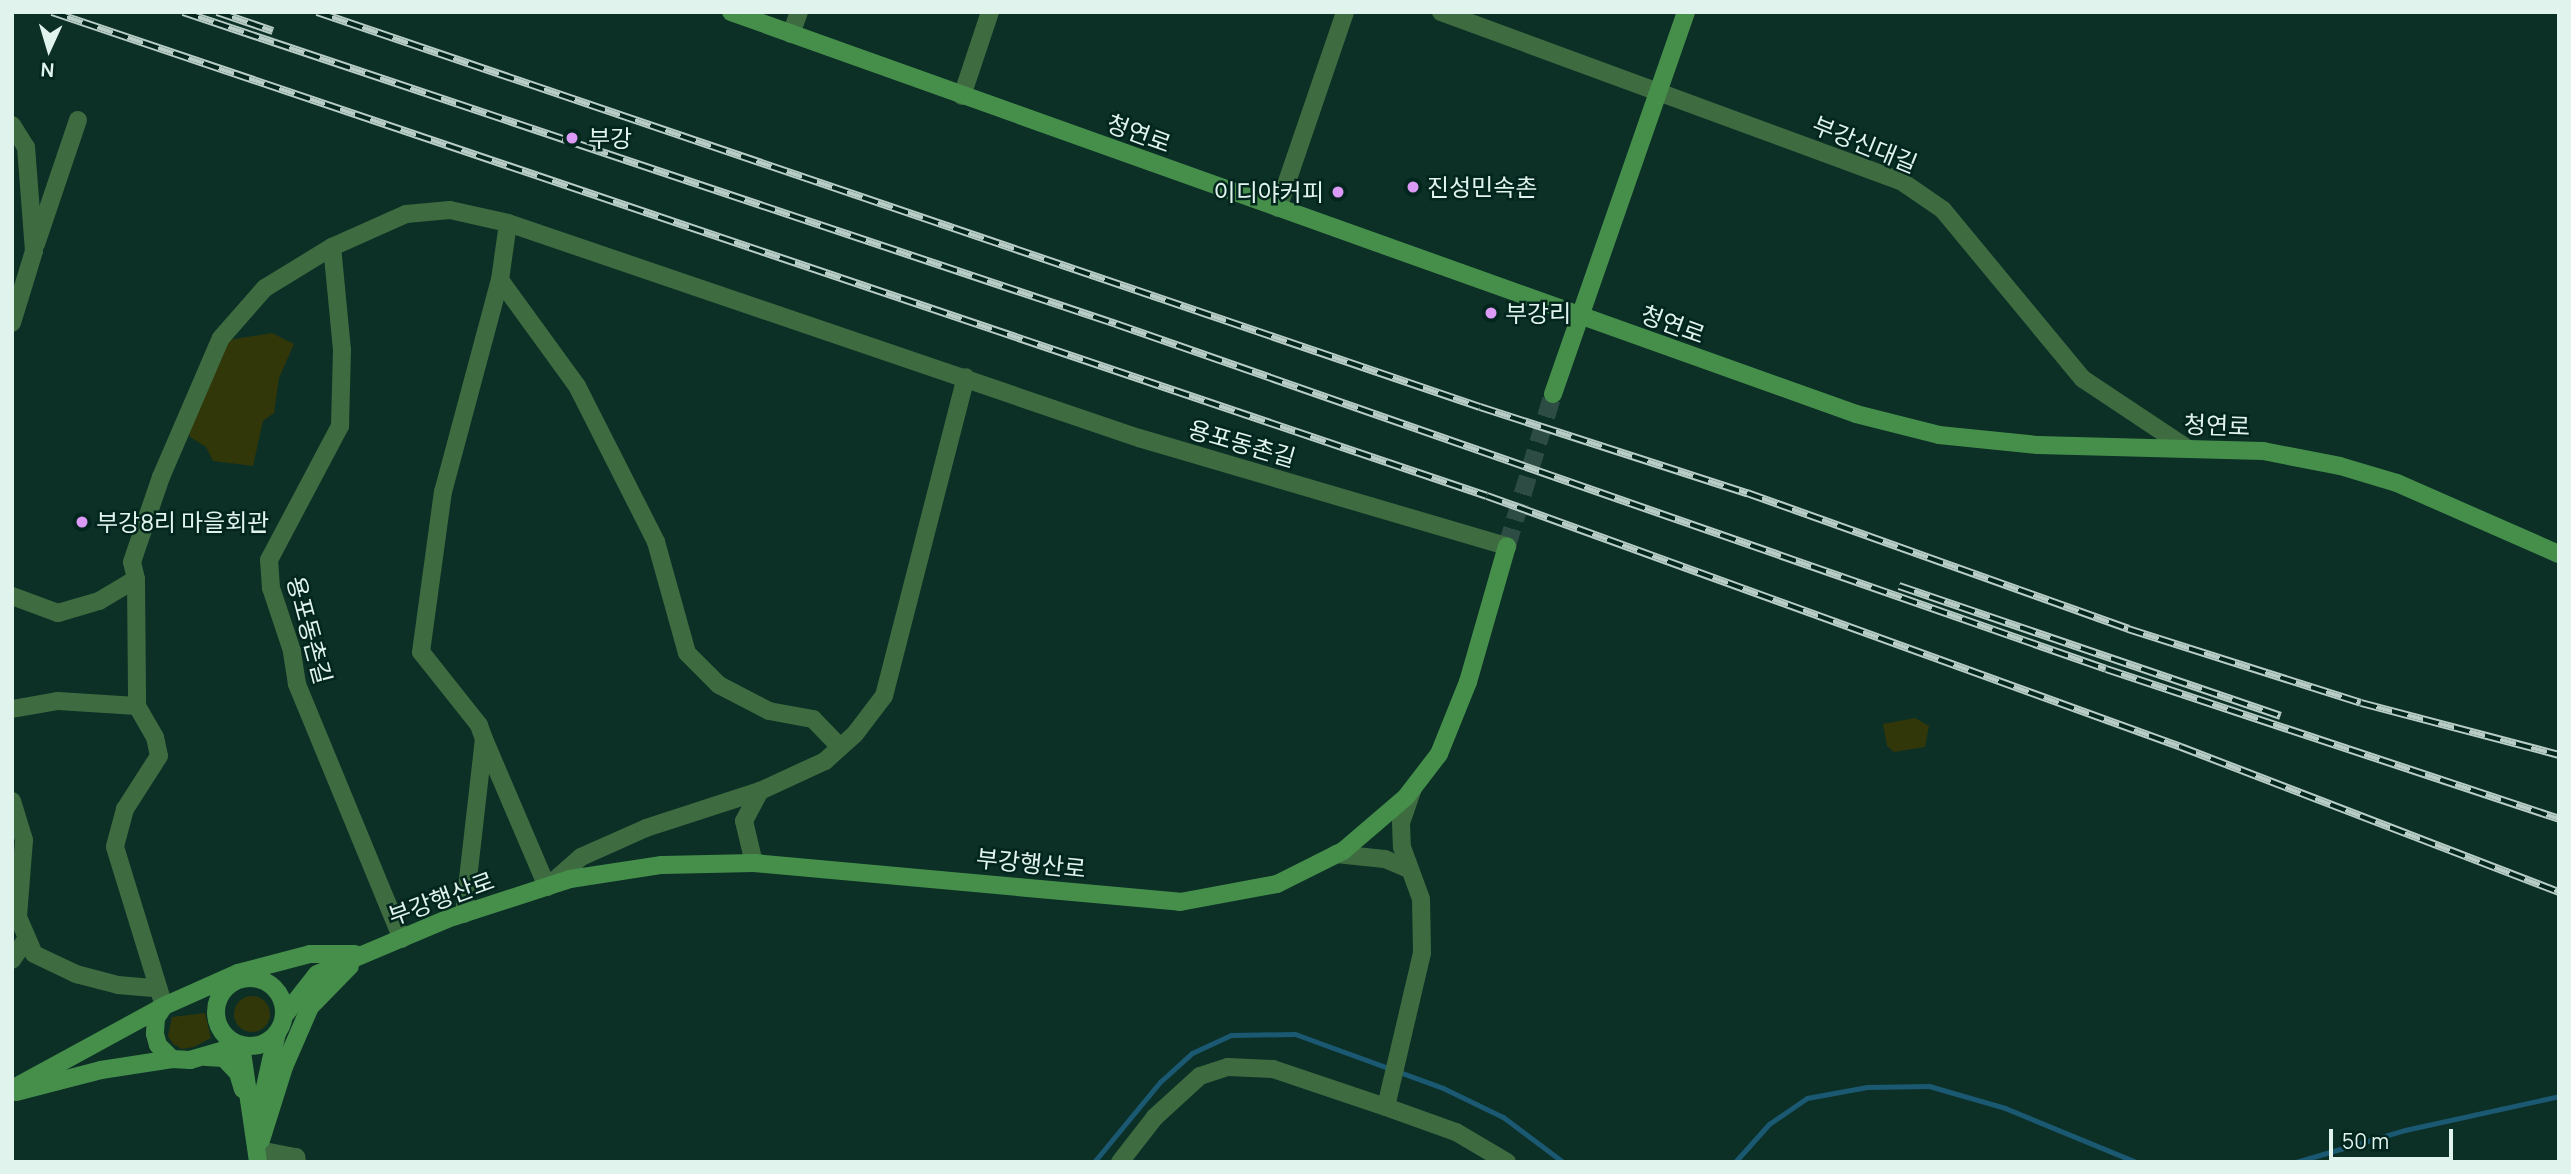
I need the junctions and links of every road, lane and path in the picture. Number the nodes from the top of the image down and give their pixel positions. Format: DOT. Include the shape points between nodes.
graph roads {
  1 [pos="731,12"];
  2 [pos="799,12"];
  3 [pos="990,12"];
  4 [pos="1345,12"];
  5 [pos="1441,12"];
  6 [pos="1686,12"];
  7 [pos="791,34"];
  8 [pos="1657,91"];
  9 [pos="962,96"];
  10 [pos="78,120"];
  11 [pos="12,125"];
  12 [pos="1278,208"];
  13 [pos="508,223"];
  14 [pos="332,247"];
  15 [pos="34,251"];
  16 [pos="500,281"];
  17 [pos="1578,315"];
  18 [pos="12,323"];
  19 [pos="966,377"];
  20 [pos="1553,394"];
  21 [pos="2187,448"];
  22 [pos="1507,546"];
  23 [pos="2559,554"];
  24 [pos="136,579"];
  25 [pos="12,596"];
  26 [pos="137,706"];
  27 [pos="12,709"];
  28 [pos="484,739"];
  29 [pos="840,747"];
  30 [pos="1413,788"];
  31 [pos="760,791"];
  32 [pos="12,801"];
  33 [pos="1336,854"];
  34 [pos="754,863"];
  35 [pos="1408,869"];
  36 [pos="547,887"];
  37 [pos="464,914"];
  38 [pos="402,939"];
  39 [pos="25,940"];
  40 [pos="362,954"];
  41 [pos="12,961"];
  42 [pos="259,979"];
  43 [pos="156,988"];
  44 [pos="223,990"];
  45 [pos="164,1006"];
  46 [pos="284,1016"];
  47 [pos="276,1033"];
  48 [pos="241,1045"];
  49 [pos="202,1056"];
  50 [pos="172,1059"];
  51 [pos="12,1091"];
  52 [pos="1387,1103"];
  53 [pos="258,1148"];
  54 [pos="297,1162"];
  55 [pos="1120,1162"];
  56 [pos="1507,1162"];
  1 -- 7 [label="street, 청연로"];
  2 -- 7 [label="street"];
  3 -- 9 [label="street"];
  4 -- 12 [label="street"];
  5 -- 8 [label="street, 부강신대길"];
  6 -- 8 [label="street"];
  7 -- 9 [label="street, 청연로"];
  8 -- 17 [label="street"];
  8 -- 21 [label="street, 부강신대길" via="1901,181 1943,210 2082,379"];
  9 -- 12 [label="street, 청연로"];
  10 -- 15 [label="street"];
  11 -- 15 [label="street" via="26,147"];
  12 -- 17 [label="street, 청연로"];
  13 -- 14 [label="street, 용포동촌길" via="432,210 407,214"];
  13 -- 16 [label="street"];
  13 -- 19 [label="street, 용포동촌길"];
  14 -- 24 [label="street, 용포동촌길" via="265,288 221,338 161,477 132,562"];
  14 -- 38 [label="street, 용포동촌길" via="342,350 340,426 269,560 271,588 292,651 296,684"];
  15 -- 18 [label="street"];
  16 -- 28 [label="street" via="443,492 421,652 479,725"];
  16 -- 29 [label="street" via="578,386 656,542 687,653 719,685 769,710 813,719"];
  17 -- 20 [label="street"];
  17 -- 21 [label="street, 청연로" via="1844,410 1939,435 2038,445"];
  19 -- 22 [label="street, 용포동촌길" via="1139,438"];
  19 -- 29 [label="street" via="884,696"];
  21 -- 23 [label="street, 청연로" via="2263,451 2340,466 2397,483"];
  22 -- 30 [label="street, 부강행산로" via="1468,682 1439,754"];
  24 -- 25 [label="street" via="99,601 58,613"];
  24 -- 26 [label="street, 용포동촌길"];
  26 -- 27 [label="street" via="58,701"];
  26 -- 43 [label="street, 용포동촌길" via="155,737 159,756 125,809 115,847"];
  28 -- 36 [label="street"];
  28 -- 37 [label="street"];
  29 -- 31 [label="street" via="825,761"];
  30 -- 33 [label="street, 부강행산로"];
  30 -- 35 [label="street" via="1401,822"];
  31 -- 34 [label="street" via="744,821"];
  31 -- 36 [label="street" via="646,828 581,857"];
  32 -- 39 [label="street" via="24,840 17,896"];
  33 -- 34 [label="street, 부강행산로" via="1277,884 1181,902"];
  33 -- 35 [label="street" via="1385,859"];
  34 -- 36 [label="street, 부강행산로" via="662,864"];
  35 -- 52 [label="street" via="1421,899 1422,953"];
  36 -- 37 [label="street, 부강행산로"];
  37 -- 38 [label="street, 부강행산로"];
  38 -- 40 [label="street, 부강행산로"];
  39 -- 41 [label="street"];
  39 -- 43 [label="street" via="34,954 76,974 118,985"];
  40 -- 42 [label="street"];
  40 -- 45 [label="street" via="310,954 239,973"];
  40 -- 46 [label="street" via="317,974"];
  40 -- 53 [label="street" via="310,1007"];
  42 -- 44 [label="street" via="240,979"];
  42 -- 46 [label="street" via="275,989"];
  43 -- 45 [label="street, 용포동촌길"];
  44 -- 45 [label="street"];
  44 -- 48 [label="street" via="216,1018 225,1035"];
  45 -- 50 [label="street" via="156,1018 155,1034 158,1045"];
  45 -- 51 [label="street"];
  46 -- 47 [label="street"];
  47 -- 48 [label="street" via="261,1044"];
  47 -- 53 [label="street"];
  48 -- 49 [label="street"];
  48 -- 53 [label="street"];
  49 -- 50 [label="street"];
  49 -- 53 [label="street" via="224,1058 238,1073"];
  50 -- 51 [label="street"];
  52 -- 55 [label="street" via="1273,1069 1228,1068 1200,1076 1156,1117"];
  52 -- 56 [label="street" via="1456,1132"];
  53 -- 54 [label="street" via="296,1157"];
}
